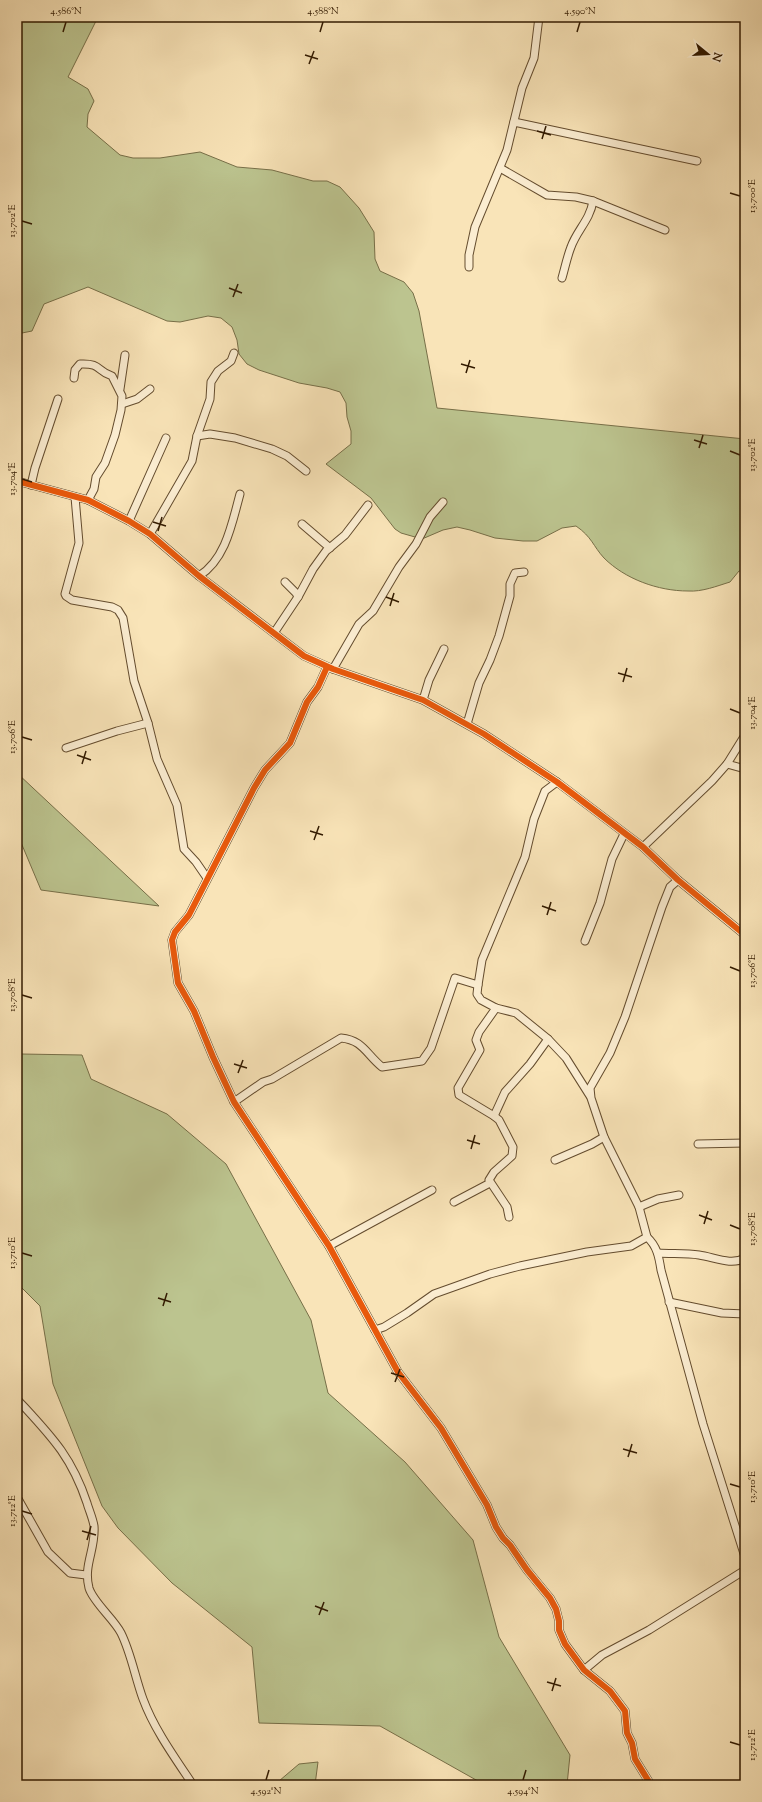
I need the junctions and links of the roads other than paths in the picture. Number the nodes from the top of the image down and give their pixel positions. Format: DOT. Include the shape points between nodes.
graph roads {
  1 [pos="539,17"];
  2 [pos="743,17"];
  3 [pos="745,21"];
  4 [pos="514,122"];
  5 [pos="697,161"];
  6 [pos="500,168"];
  7 [pos="593,201"];
  8 [pos="664,230"];
  9 [pos="469,267"];
  10 [pos="562,278"];
  11 [pos="234,353"];
  12 [pos="125,355"];
  13 [pos="74,378"];
  14 [pos="120,389"];
  15 [pos="150,389"];
  16 [pos="58,399"];
  17 [pos="122,404"];
  18 [pos="197,436"];
  19 [pos="166,438"];
  20 [pos="306,471"];
  21 [pos="17,481"];
  22 [pos="31,485"];
  23 [pos="240,494"];
  24 [pos="75,497"];
  25 [pos="88,500"];
  26 [pos="443,502"];
  27 [pos="368,504"];
  28 [pos="128,521"];
  29 [pos="302,524"];
  30 [pos="150,534"];
  31 [pos="330,548"];
  32 [pos="524,572"];
  33 [pos="199,576"];
  34 [pos="285,582"];
  35 [pos="298,597"];
  36 [pos="274,633"];
  37 [pos="444,649"];
  38 [pos="330,668"];
  39 [pos="423,700"];
  40 [pos="148,723"];
  41 [pos="467,724"];
  42 [pos="745,735"];
  43 [pos="66,748"];
  44 [pos="727,764"];
  45 [pos="745,768"];
  46 [pos="557,782"];
  47 [pos="624,834"];
  48 [pos="643,847"];
  49 [pos="207,878"];
  50 [pos="678,880"];
  51 [pos="745,935"];
  52 [pos="585,941"];
  53 [pos="478,985"];
  54 [pos="496,1008"];
  55 [pos="548,1039"];
  56 [pos="590,1098"];
  57 [pos="234,1102"];
  58 [pos="494,1116"];
  59 [pos="604,1136"];
  60 [pos="745,1142"];
  61 [pos="698,1144"];
  62 [pos="555,1160"];
  63 [pos="490,1183"];
  64 [pos="432,1190"];
  65 [pos="679,1195"];
  66 [pos="454,1202"];
  67 [pos="639,1207"];
  68 [pos="509,1216"];
  69 [pos="647,1237"];
  70 [pos="329,1246"];
  71 [pos="658,1253"];
  72 [pos="745,1258"];
  73 [pos="669,1302"];
  74 [pos="745,1314"];
  75 [pos="375,1330"];
  76 [pos="17,1399"];
  77 [pos="17,1497"];
  78 [pos="745,1557"];
  79 [pos="745,1570"];
  80 [pos="86,1575"];
  81 [pos="584,1670"];
  82 [pos="193,1785"];
  83 [pos="652,1785"];
  1 -- 4 [label="street" via="534,58 522,88"];
  2 -- 3 [label="street"];
  4 -- 5 [label="street"];
  4 -- 6 [label="street"];
  6 -- 7 [label="street" via="547,195"];
  6 -- 9 [label="street" via="475,227"];
  7 -- 8 [label="street"];
  7 -- 10 [label="street" via="592,210 570,248"];
  11 -- 18 [label="street" via="231,361 218,371 211,382 210,399"];
  12 -- 14 [label="street"];
  13 -- 14 [label="street" via="75,370 80,364 92,363 112,376"];
  14 -- 17 [label="street"];
  15 -- 17 [label="street" via="137,399"];
  16 -- 22 [label="street"];
  17 -- 25 [label="street" via="115,435"];
  18 -- 20 [label="street" via="210,434 235,438 272,449 287,456"];
  18 -- 30 [label="street" via="192,461"];
  19 -- 28 [label="street"];
  21 -- 22 [label="street"];
  22 -- 24 [label="street"];
  23 -- 33 [label="street" via="222,550"];
  24 -- 25 [label="street"];
  24 -- 40 [label="street" via="79,543 66,596 72,600 118,610 126,628 126,643 134,681"];
  25 -- 28 [label="street"];
  26 -- 38 [label="street" via="430,518 373,611 359,624"];
  27 -- 31 [label="street" via="345,535"];
  28 -- 30 [label="street"];
  29 -- 31 [label="street"];
  30 -- 33 [label="street"];
  31 -- 35 [label="street" via="313,569"];
  32 -- 41 [label="street" via="515,573 513,576 499,636 479,683"];
  33 -- 36 [label="street"];
  34 -- 35 [label="street"];
  35 -- 36 [label="street"];
  36 -- 38 [label="street" via="304,656"];
  37 -- 39 [label="street" via="429,680"];
  38 -- 39 [label="street"];
  38 -- 49 [label="street" via="307,702 290,743 265,770"];
  39 -- 41 [label="street"];
  40 -- 43 [label="street"];
  40 -- 49 [label="street" via="156,759 177,805 184,849"];
  41 -- 46 [label="street"];
  42 -- 44 [label="street"];
  44 -- 45 [label="street"];
  44 -- 48 [label="street"];
  46 -- 47 [label="street"];
  46 -- 53 [label="street" via="545,791 534,819 525,857 482,960"];
  47 -- 48 [label="street"];
  47 -- 52 [label="street" via="612,859 600,903"];
  48 -- 50 [label="street"];
  49 -- 57 [label="street" via="188,915 175,932 172,952 178,983 194,1011"];
  50 -- 51 [label="street"];
  50 -- 56 [label="street" via="670,887 625,1017 610,1053 590,1088"];
  53 -- 54 [label="street" via="477,994 481,1000"];
  53 -- 57 [label="street" via="455,978 431,1048 422,1061 382,1066 373,1060 359,1043 341,1038 263,1082"];
  54 -- 55 [label="street" via="516,1013"];
  54 -- 58 [label="street" via="479,1032 476,1040 480,1050 458,1088 459,1095"];
  55 -- 56 [label="street" via="566,1058"];
  55 -- 58 [label="street" via="530,1064 504,1092"];
  56 -- 59 [label="street"];
  57 -- 70 [label="street"];
  58 -- 63 [label="street" via="513,1147 512,1156 494,1172"];
  59 -- 62 [label="street"];
  59 -- 67 [label="street"];
  60 -- 61 [label="street"];
  63 -- 66 [label="street"];
  63 -- 68 [label="street" via="507,1207"];
  64 -- 70 [label="street"];
  65 -- 67 [label="street" via="658,1199"];
  67 -- 69 [label="street"];
  69 -- 71 [label="street" via="653,1242"];
  69 -- 75 [label="street" via="631,1246 587,1252 483,1276 434,1294 407,1313"];
  70 -- 75 [label="street"];
  71 -- 72 [label="street" via="699,1255 736,1261"];
  71 -- 73 [label="street"];
  73 -- 74 [label="street" via="722,1314"];
  73 -- 78 [label="street" via="703,1424"];
  75 -- 81 [label="street" via="398,1372 442,1428 484,1499 503,1538 550,1598 556,1609 559,1630 565,1644"];
  76 -- 80 [label="street" via="54,1438 69,1460 82,1489 94,1525 93,1544"];
  77 -- 80 [label="street" via="48,1552 70,1573"];
  79 -- 81 [label="street" via="649,1630 602,1655"];
  80 -- 82 [label="street" via="90,1591 120,1632 143,1700 168,1747"];
  81 -- 83 [label="street" via="610,1691 625,1711 627,1733 635,1759"];
}
